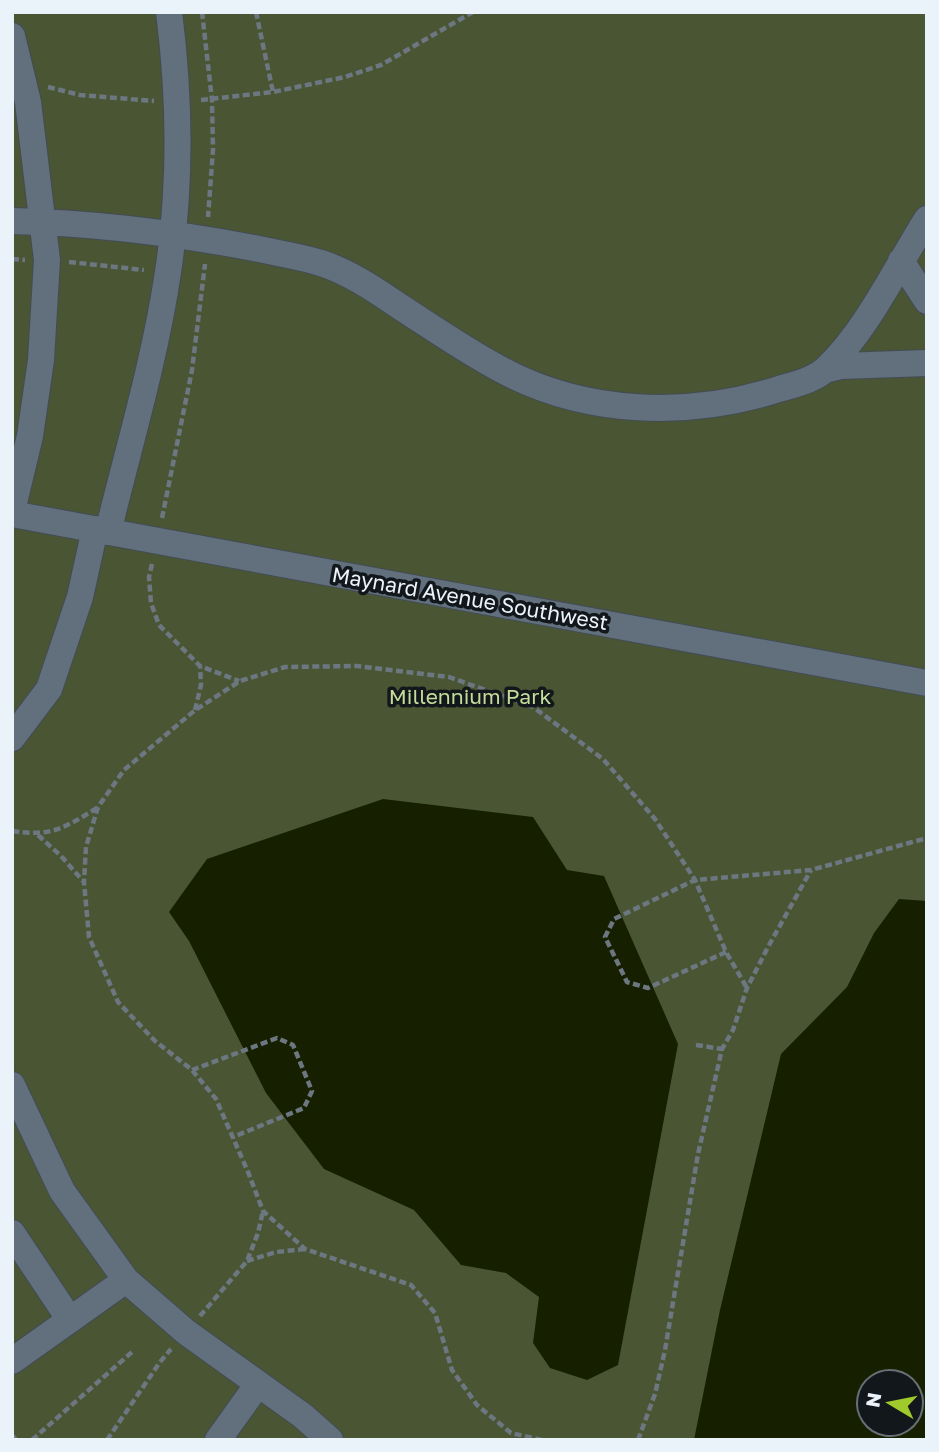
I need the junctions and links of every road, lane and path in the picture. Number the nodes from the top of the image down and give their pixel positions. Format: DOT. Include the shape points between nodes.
graph roads {
  1 [pos="169,12"];
  2 [pos="202,12"];
  3 [pos="256,12"];
  4 [pos="473,12"];
  5 [pos="12,36"];
  6 [pos="381,65"];
  7 [pos="273,92"];
  8 [pos="927,219"];
  9 [pos="12,221"];
  10 [pos="44,222"];
  11 [pos="173,235"];
  12 [pos="206,239"];
  13 [pos="12,259"];
  14 [pos="47,260"];
  15 [pos="901,261"];
  16 [pos="168,274"];
  17 [pos="204,280"];
  18 [pos="927,301"];
  19 [pos="927,363"];
  20 [pos="825,370"];
  21 [pos="12,512"];
  22 [pos="102,531"];
  23 [pos="157,541"];
  24 [pos="200,666"];
  25 [pos="240,681"];
  26 [pos="927,683"];
  27 [pos="194,711"];
  28 [pos="12,738"];
  29 [pos="98,807"];
  30 [pos="12,831"];
  31 [pos="38,835"];
  32 [pos="927,838"];
  33 [pos="811,870"];
  34 [pos="695,880"];
  35 [pos="84,882"];
  36 [pos="726,952"];
  37 [pos="747,988"];
  38 [pos="696,1045"];
  39 [pos="722,1049"];
  40 [pos="192,1070"];
  41 [pos="12,1086"];
  42 [pos="233,1137"];
  43 [pos="263,1210"];
  44 [pos="12,1233"];
  45 [pos="305,1249"];
  46 [pos="247,1261"];
  47 [pos="126,1280"];
  48 [pos="69,1320"];
  49 [pos="186,1332"];
  50 [pos="132,1352"];
  51 [pos="12,1361"];
  52 [pos="258,1384"];
  53 [pos="12,1436"];
  54 [pos="220,1439"];
  55 [pos="16,1440"];
  56 [pos="32,1440"];
  57 [pos="107,1440"];
  58 [pos="330,1440"];
  59 [pos="542,1440"];
  60 [pos="638,1440"];
  1 -- 11 [label="street" via="178,102"];
  2 -- 12 [label="path" via="213,150"];
  3 -- 7 [label="path"];
  4 -- 6 [label="path"];
  5 -- 10 [label="street" via="28,102"];
  8 -- 15 [label="street"];
  9 -- 10 [label="street"];
  10 -- 11 [label="street"];
  10 -- 14 [label="street"];
  11 -- 12 [label="street"];
  11 -- 16 [label="street"];
  12 -- 17 [label="path"];
  12 -- 20 [label="street" via="320,262 359,279 503,371 549,391 615,406 682,409 747,399"];
  13 -- 14 [label="path"];
  14 -- 16 [label="path"];
  14 -- 21 [label="street" via="41,360"];
  15 -- 18 [label="street"];
  15 -- 20 [label="street" via="855,335"];
  16 -- 17 [label="path"];
  16 -- 22 [label="street" via="150,362"];
  17 -- 23 [label="path" via="192,370"];
  19 -- 20 [label="street"];
  21 -- 22 [label="street, Maynard Avenue Southwest"];
  22 -- 23 [label="street, Maynard Avenue Southwest"];
  22 -- 28 [label="street" via="49,689"];
  23 -- 24 [label="path" via="149,577 151,603 159,625"];
  23 -- 26 [label="street, Maynard Avenue Southwest"];
  24 -- 25 [label="path"];
  24 -- 27 [label="path" via="201,685"];
  25 -- 27 [label="path"];
  25 -- 34 [label="path" via="285,667 357,666 449,677 533,708 603,759 655,819"];
  27 -- 29 [label="path" via="124,771"];
  29 -- 31 [label="path" via="66,827"];
  29 -- 35 [label="path" via="86,847"];
  30 -- 31 [label="path"];
  31 -- 35 [label="path"];
  32 -- 33 [label="path"];
  33 -- 34 [label="path"];
  33 -- 37 [label="path"];
  34 -- 36 [label="path"];
  34 -- 36 [label="path" via="614,919 605,937 627,982 648,988"];
  35 -- 40 [label="path" via="89,937 118,1002 155,1041"];
  36 -- 37 [label="path"];
  37 -- 39 [label="path" via="741,1013"];
  38 -- 39 [label="path"];
  39 -- 60 [label="path" via="698,1154 665,1350"];
  40 -- 42 [label="path" via="216,1099"];
  40 -- 42 [label="path" via="277,1038 293,1045 312,1091 304,1108"];
  41 -- 47 [label="street" via="62,1191"];
  42 -- 43 [label="path"];
  43 -- 45 [label="path"];
  43 -- 46 [label="path"];
  44 -- 48 [label="street"];
  45 -- 46 [label="path"];
  45 -- 59 [label="path" via="411,1286 435,1313 452,1370 477,1405 511,1433"];
  46 -- 49 [label="path"];
  47 -- 48 [label="street"];
  47 -- 49 [label="street"];
  48 -- 51 [label="street"];
  49 -- 52 [label="street"];
  49 -- 57 [label="path"];
  50 -- 56 [label="path"];
  52 -- 54 [label="street"];
  52 -- 58 [label="street"];
  53 -- 55 [label="path"];
}
